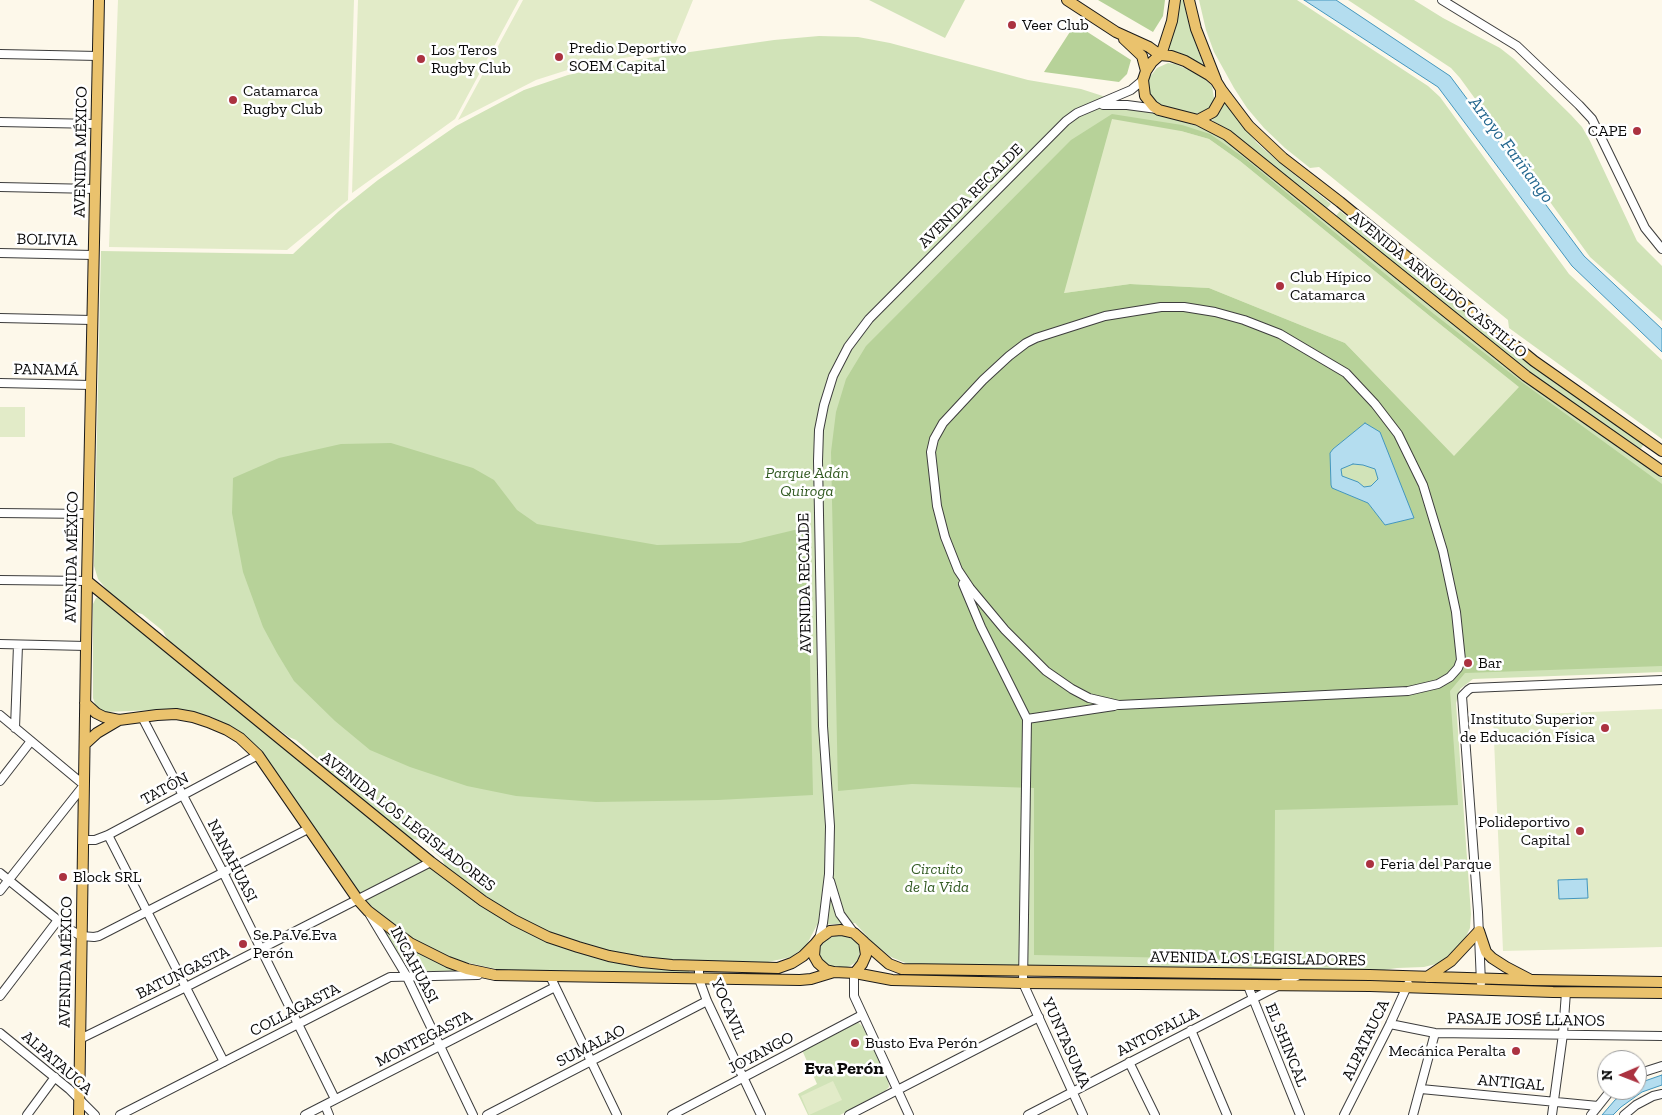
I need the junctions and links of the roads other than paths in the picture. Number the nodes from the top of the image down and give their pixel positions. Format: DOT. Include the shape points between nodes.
graph roads {
  1 [pos="99,0"];
  2 [pos="1067,0"];
  3 [pos="1174,0"];
  4 [pos="1189,0"];
  5 [pos="1442,0"];
  6 [pos="1116,32"];
  7 [pos="0,54"];
  8 [pos="1161,55"];
  9 [pos="98,56"];
  10 [pos="1144,76"];
  11 [pos="1219,85"];
  12 [pos="1099,104"];
  13 [pos="1158,110"];
  14 [pos="1198,120"];
  15 [pos="0,122"];
  16 [pos="96,124"];
  17 [pos="0,187"];
  18 [pos="95,190"];
  19 [pos="1662,249"];
  20 [pos="0,253"];
  21 [pos="93,255"];
  22 [pos="0,318"];
  23 [pos="92,320"];
  24 [pos="0,383"];
  25 [pos="91,385"];
  26 [pos="1662,451"];
  27 [pos="1662,472"];
  28 [pos="0,513"];
  29 [pos="88,514"];
  30 [pos="958,570"];
  31 [pos="0,580"];
  32 [pos="87,581"];
  33 [pos="0,644"];
  34 [pos="18,644"];
  35 [pos="86,646"];
  36 [pos="1662,680"];
  37 [pos="85,703"];
  38 [pos="1119,705"];
  39 [pos="0,715"];
  40 [pos="142,717"];
  41 [pos="1026,719"];
  42 [pos="120,720"];
  43 [pos="16,728"];
  44 [pos="31,741"];
  45 [pos="85,744"];
  46 [pos="258,755"];
  47 [pos="0,781"];
  48 [pos="84,785"];
  49 [pos="183,795"];
  50 [pos="308,828"];
  51 [pos="108,835"];
  52 [pos="83,840"];
  53 [pos="431,862"];
  54 [pos="223,872"];
  55 [pos="0,873"];
  56 [pos="829,874"];
  57 [pos="8,880"];
  58 [pos="0,891"];
  59 [pos="358,900"];
  60 [pos="147,911"];
  61 [pos="368,911"];
  62 [pos="58,920"];
  63 [pos="1479,931"];
  64 [pos="854,932"];
  65 [pos="81,936"];
  66 [pos="817,941"];
  67 [pos="864,942"];
  68 [pos="261,949"];
  69 [pos="699,967"];
  70 [pos="1024,971"];
  71 [pos="834,972"];
  72 [pos="855,973"];
  73 [pos="1301,974"];
  74 [pos="406,975"];
  75 [pos="495,975"];
  76 [pos="550,976"];
  77 [pos="1408,976"];
  78 [pos="1427,977"];
  79 [pos="699,979"];
  80 [pos="1532,980"];
  81 [pos="1662,982"];
  82 [pos="1023,983"];
  83 [pos="1481,984"];
  84 [pos="1248,986"];
  85 [pos="1279,986"];
  86 [pos="186,987"];
  87 [pos="555,987"];
  88 [pos="1408,987"];
  89 [pos="1566,992"];
  90 [pos="1662,993"];
  91 [pos="0,996"];
  92 [pos="1252,999"];
  93 [pos="707,1001"];
  94 [pos="862,1015"];
  95 [pos="1039,1017"];
  96 [pos="298,1024"];
  97 [pos="1390,1024"];
  98 [pos="1191,1030"];
  99 [pos="0,1033"];
  100 [pos="1435,1033"];
  101 [pos="1563,1034"];
  102 [pos="1662,1036"];
  103 [pos="80,1038"];
  104 [pos="440,1046"];
  105 [pos="591,1061"];
  106 [pos="224,1062"];
  107 [pos="1129,1062"];
  108 [pos="1662,1066"];
  109 [pos="1647,1071"];
  110 [pos="55,1077"];
  111 [pos="744,1077"];
  112 [pos="897,1089"];
  113 [pos="1421,1089"];
  114 [pos="1072,1091"];
  115 [pos="1662,1094"];
  116 [pos="335,1099"];
  117 [pos="79,1100"];
  118 [pos="1603,1100"];
  119 [pos="1554,1101"];
  120 [pos="325,1105"];
  121 [pos="1598,1106"];
  122 [pos="27,1115"];
  123 [pos="79,1115"];
  124 [pos="95,1115"];
  125 [pos="120,1115"];
  126 [pos="305,1115"];
  127 [pos="329,1115"];
  128 [pos="473,1115"];
  129 [pos="487,1115"];
  130 [pos="617,1115"];
  131 [pos="672,1115"];
  132 [pos="762,1115"];
  133 [pos="849,1115"];
  134 [pos="909,1115"];
  135 [pos="1028,1115"];
  136 [pos="1083,1115"];
  137 [pos="1155,1115"];
  138 [pos="1227,1115"];
  139 [pos="1300,1115"];
  140 [pos="1344,1115"];
  141 [pos="1413,1115"];
  142 [pos="1552,1115"];
  143 [pos="1591,1115"];
  144 [pos="1624,1115"];
  1 -- 9 [label="main road, AVENIDA MÉXICO"];
  2 -- 6 [label="main road"];
  3 -- 8 [label="main road" via="1172,21"];
  4 -- 11 [label="main road" via="1196,30"];
  5 -- 19 [label="street" via="1517,46 1592,119 1644,228"];
  6 -- 8 [label="main road"];
  6 -- 10 [label="main road" via="1142,56"];
  7 -- 9 [label="street"];
  8 -- 10 [label="main road" via="1152,62"];
  8 -- 11 [label="main road" via="1185,61"];
  9 -- 16 [label="main road, AVENIDA MÉXICO"];
  10 -- 12 [label="street, AVENIDA RECALDE" via="1131,90"];
  10 -- 13 [label="main road" via="1145,96"];
  11 -- 14 [label="main road" via="1221,98 1213,112"];
  11 -- 26 [label="main road, AVENIDA ARNOLDO CASTILLO" via="1249,126 1282,158 1534,361"];
  12 -- 13 [label="street, AVENIDA RECALDE"];
  12 -- 56 [label="street, AVENIDA RECALDE" via="1066,121 869,319 848,347 833,376 822,413 818,461"];
  13 -- 14 [label="main road"];
  14 -- 27 [label="main road, AVENIDA ARNOLDO CASTILLO" via="1240,145 1526,376"];
  15 -- 16 [label="street"];
  16 -- 18 [label="main road, AVENIDA MÉXICO"];
  17 -- 18 [label="street"];
  18 -- 21 [label="main road, AVENIDA MÉXICO"];
  20 -- 21 [label="street, BOLIVIA"];
  21 -- 23 [label="main road, AVENIDA MÉXICO"];
  22 -- 23 [label="street"];
  23 -- 25 [label="main road, AVENIDA MÉXICO"];
  24 -- 25 [label="street, PANAMÁ"];
  25 -- 29 [label="main road, AVENIDA MÉXICO"];
  28 -- 29 [label="street"];
  29 -- 32 [label="main road, AVENIDA MÉXICO"];
  30 -- 38 [label="street" via="1005,630 1046,670 1089,698"];
  30 -- 38 [label="street" via="937,506 931,452 934,439 957,406 983,380 1009,356 1036,338 1106,316 1161,307 1184,307 1244,320 1280,334 1346,373 1398,434 1422,485 1443,551 1456,612 1461,660 1458,668 1438,684 1408,691"];
  30 -- 41 [label="street" via="981,627"];
  31 -- 32 [label="street"];
  32 -- 35 [label="main road, AVENIDA MÉXICO"];
  32 -- 53 [label="main road, AVENIDA LOS LEGISLADORES"];
  33 -- 34 [label="street"];
  34 -- 35 [label="street"];
  34 -- 43 [label="street"];
  35 -- 37 [label="main road, AVENIDA MÉXICO"];
  36 -- 63 [label="street" via="1472,688 1465,692 1462,700"];
  37 -- 42 [label="main road" via="104,717"];
  37 -- 45 [label="main road, AVENIDA MÉXICO"];
  38 -- 41 [label="street"];
  39 -- 43 [label="street"];
  40 -- 42 [label="main road"];
  40 -- 46 [label="main road" via="176,714 193,717 240,738"];
  40 -- 49 [label="street, NANAHUASI"];
  41 -- 70 [label="street"];
  42 -- 45 [label="main road" via="97,732"];
  43 -- 44 [label="street"];
  44 -- 47 [label="street"];
  44 -- 48 [label="street"];
  45 -- 48 [label="main road, AVENIDA MÉXICO"];
  46 -- 49 [label="street, TATÓN"];
  46 -- 50 [label="main road"];
  48 -- 52 [label="main road, AVENIDA MÉXICO"];
  48 -- 57 [label="street"];
  49 -- 51 [label="street, TATÓN"];
  49 -- 54 [label="street, NANAHUASI"];
  50 -- 54 [label="street"];
  50 -- 59 [label="main road"];
  51 -- 52 [label="street, TATÓN"];
  51 -- 60 [label="street"];
  52 -- 65 [label="main road, AVENIDA MÉXICO"];
  53 -- 59 [label="street, BATUNGASTA"];
  53 -- 69 [label="main road, AVENIDA LOS LEGISLADORES" via="506,916 548,937 609,956"];
  54 -- 60 [label="street"];
  54 -- 68 [label="street, NANAHUASI"];
  55 -- 57 [label="street"];
  56 -- 64 [label="street, AVENIDA RECALDE" via="840,914"];
  56 -- 66 [label="street, AVENIDA RECALDE" via="823,923"];
  57 -- 58 [label="street"];
  57 -- 62 [label="street"];
  59 -- 61 [label="main road"];
  59 -- 68 [label="street, BATUNGASTA"];
  60 -- 65 [label="street" via="99,936"];
  60 -- 86 [label="street"];
  61 -- 74 [label="street, INCAHUASI"];
  61 -- 75 [label="main road" via="430,954 467,969"];
  62 -- 65 [label="street"];
  62 -- 91 [label="street"];
  63 -- 78 [label="main road" via="1451,962"];
  63 -- 80 [label="main road" via="1486,952 1492,958"];
  63 -- 83 [label="street"];
  64 -- 66 [label="main road" via="835,930"];
  64 -- 67 [label="main road"];
  65 -- 103 [label="main road, AVENIDA MÉXICO"];
  66 -- 69 [label="main road, AVENIDA LOS LEGISLADORES" via="804,956 778,968"];
  66 -- 71 [label="main road" via="814,952 818,963"];
  67 -- 70 [label="main road, AVENIDA LOS LEGISLADORES" via="889,964 902,969"];
  67 -- 72 [label="main road" via="866,955"];
  68 -- 86 [label="street, BATUNGASTA"];
  68 -- 96 [label="street, NANAHUASI"];
  69 -- 79 [label="street, YOCAVIL"];
  70 -- 73 [label="main road, AVENIDA LOS LEGISLADORES"];
  70 -- 82 [label="street"];
  71 -- 72 [label="main road"];
  71 -- 79 [label="main road" via="800,980"];
  72 -- 82 [label="main road, AVENIDA LOS LEGISLADORES" via="892,980"];
  72 -- 94 [label="street" via="854,996"];
  73 -- 77 [label="main road, AVENIDA LOS LEGISLADORES"];
  73 -- 85 [label="street, ANTOFALLA"];
  74 -- 75 [label="street, COLLAGASTA"];
  74 -- 96 [label="street, COLLAGASTA" via="390,977"];
  74 -- 104 [label="street, INCAHUASI"];
  75 -- 76 [label="main road"];
  76 -- 79 [label="main road"];
  76 -- 87 [label="street"];
  77 -- 78 [label="main road, AVENIDA LOS LEGISLADORES"];
  77 -- 88 [label="street, ALPATAUCA"];
  78 -- 83 [label="main road, AVENIDA LOS LEGISLADORES"];
  79 -- 93 [label="street, YOCAVIL"];
  80 -- 81 [label="main road, AVENIDA LOS LEGISLADORES"];
  80 -- 83 [label="main road, AVENIDA LOS LEGISLADORES"];
  82 -- 84 [label="main road, AVENIDA LOS LEGISLADORES"];
  82 -- 95 [label="street, YUNTASUMA"];
  83 -- 88 [label="main road, AVENIDA LOS LEGISLADORES"];
  83 -- 89 [label="main road, AVENIDA LOS LEGISLADORES"];
  84 -- 85 [label="main road, AVENIDA LOS LEGISLADORES"];
  84 -- 92 [label="street, EL SHINCAL"];
  85 -- 88 [label="main road, AVENIDA LOS LEGISLADORES"];
  85 -- 92 [label="street, ANTOFALLA"];
  86 -- 103 [label="street, BATUNGASTA"];
  86 -- 106 [label="street"];
  87 -- 104 [label="street, MONTEGASTA"];
  87 -- 105 [label="street"];
  88 -- 97 [label="street, ALPATAUCA"];
  89 -- 90 [label="main road, AVENIDA LOS LEGISLADORES"];
  89 -- 101 [label="street"];
  92 -- 98 [label="street, ANTOFALLA"];
  92 -- 139 [label="street, EL SHINCAL"];
  93 -- 105 [label="street, SUMALAO"];
  93 -- 111 [label="street, YOCAVIL"];
  94 -- 111 [label="street, JOYANGO"];
  94 -- 112 [label="street"];
  95 -- 112 [label="street"];
  95 -- 114 [label="street, YUNTASUMA"];
  96 -- 106 [label="street, COLLAGASTA"];
  96 -- 116 [label="street, NANAHUASI"];
  97 -- 100 [label="street, PASAJE JOSÉ LLANOS"];
  97 -- 140 [label="street, ALPATAUCA"];
  98 -- 107 [label="street, ANTOFALLA"];
  98 -- 138 [label="street"];
  99 -- 110 [label="street, ALPATAUCA"];
  100 -- 101 [label="street, PASAJE JOSÉ LLANOS"];
  100 -- 113 [label="street"];
  101 -- 102 [label="street, PASAJE JOSÉ LLANOS"];
  101 -- 119 [label="street"];
  103 -- 117 [label="main road, AVENIDA MÉXICO"];
  104 -- 116 [label="street, MONTEGASTA"];
  104 -- 128 [label="street, INCAHUASI"];
  105 -- 129 [label="street, SUMALAO"];
  105 -- 130 [label="street"];
  106 -- 125 [label="street, COLLAGASTA"];
  107 -- 114 [label="street, ANTOFALLA"];
  107 -- 137 [label="street"];
  108 -- 109 [label="street"];
  110 -- 117 [label="street, ALPATAUCA"];
  110 -- 122 [label="street"];
  111 -- 131 [label="street, JOYANGO"];
  111 -- 132 [label="street, YOCAVIL"];
  112 -- 133 [label="street"];
  112 -- 134 [label="street"];
  113 -- 119 [label="street, ANTIGAL"];
  113 -- 141 [label="street"];
  114 -- 135 [label="street, ANTOFALLA"];
  114 -- 136 [label="street, YUNTASUMA"];
  115 -- 144 [label="street" via="1636,1105"];
  116 -- 120 [label="street, MONTEGASTA"];
  117 -- 123 [label="main road, AVENIDA MÉXICO"];
  117 -- 124 [label="street, ALPATAUCA"];
  118 -- 121 [label="street"];
  119 -- 121 [label="street, ANTIGAL"];
  119 -- 142 [label="street"];
  120 -- 126 [label="street, MONTEGASTA"];
  120 -- 127 [label="street"];
  121 -- 143 [label="street"];
}
